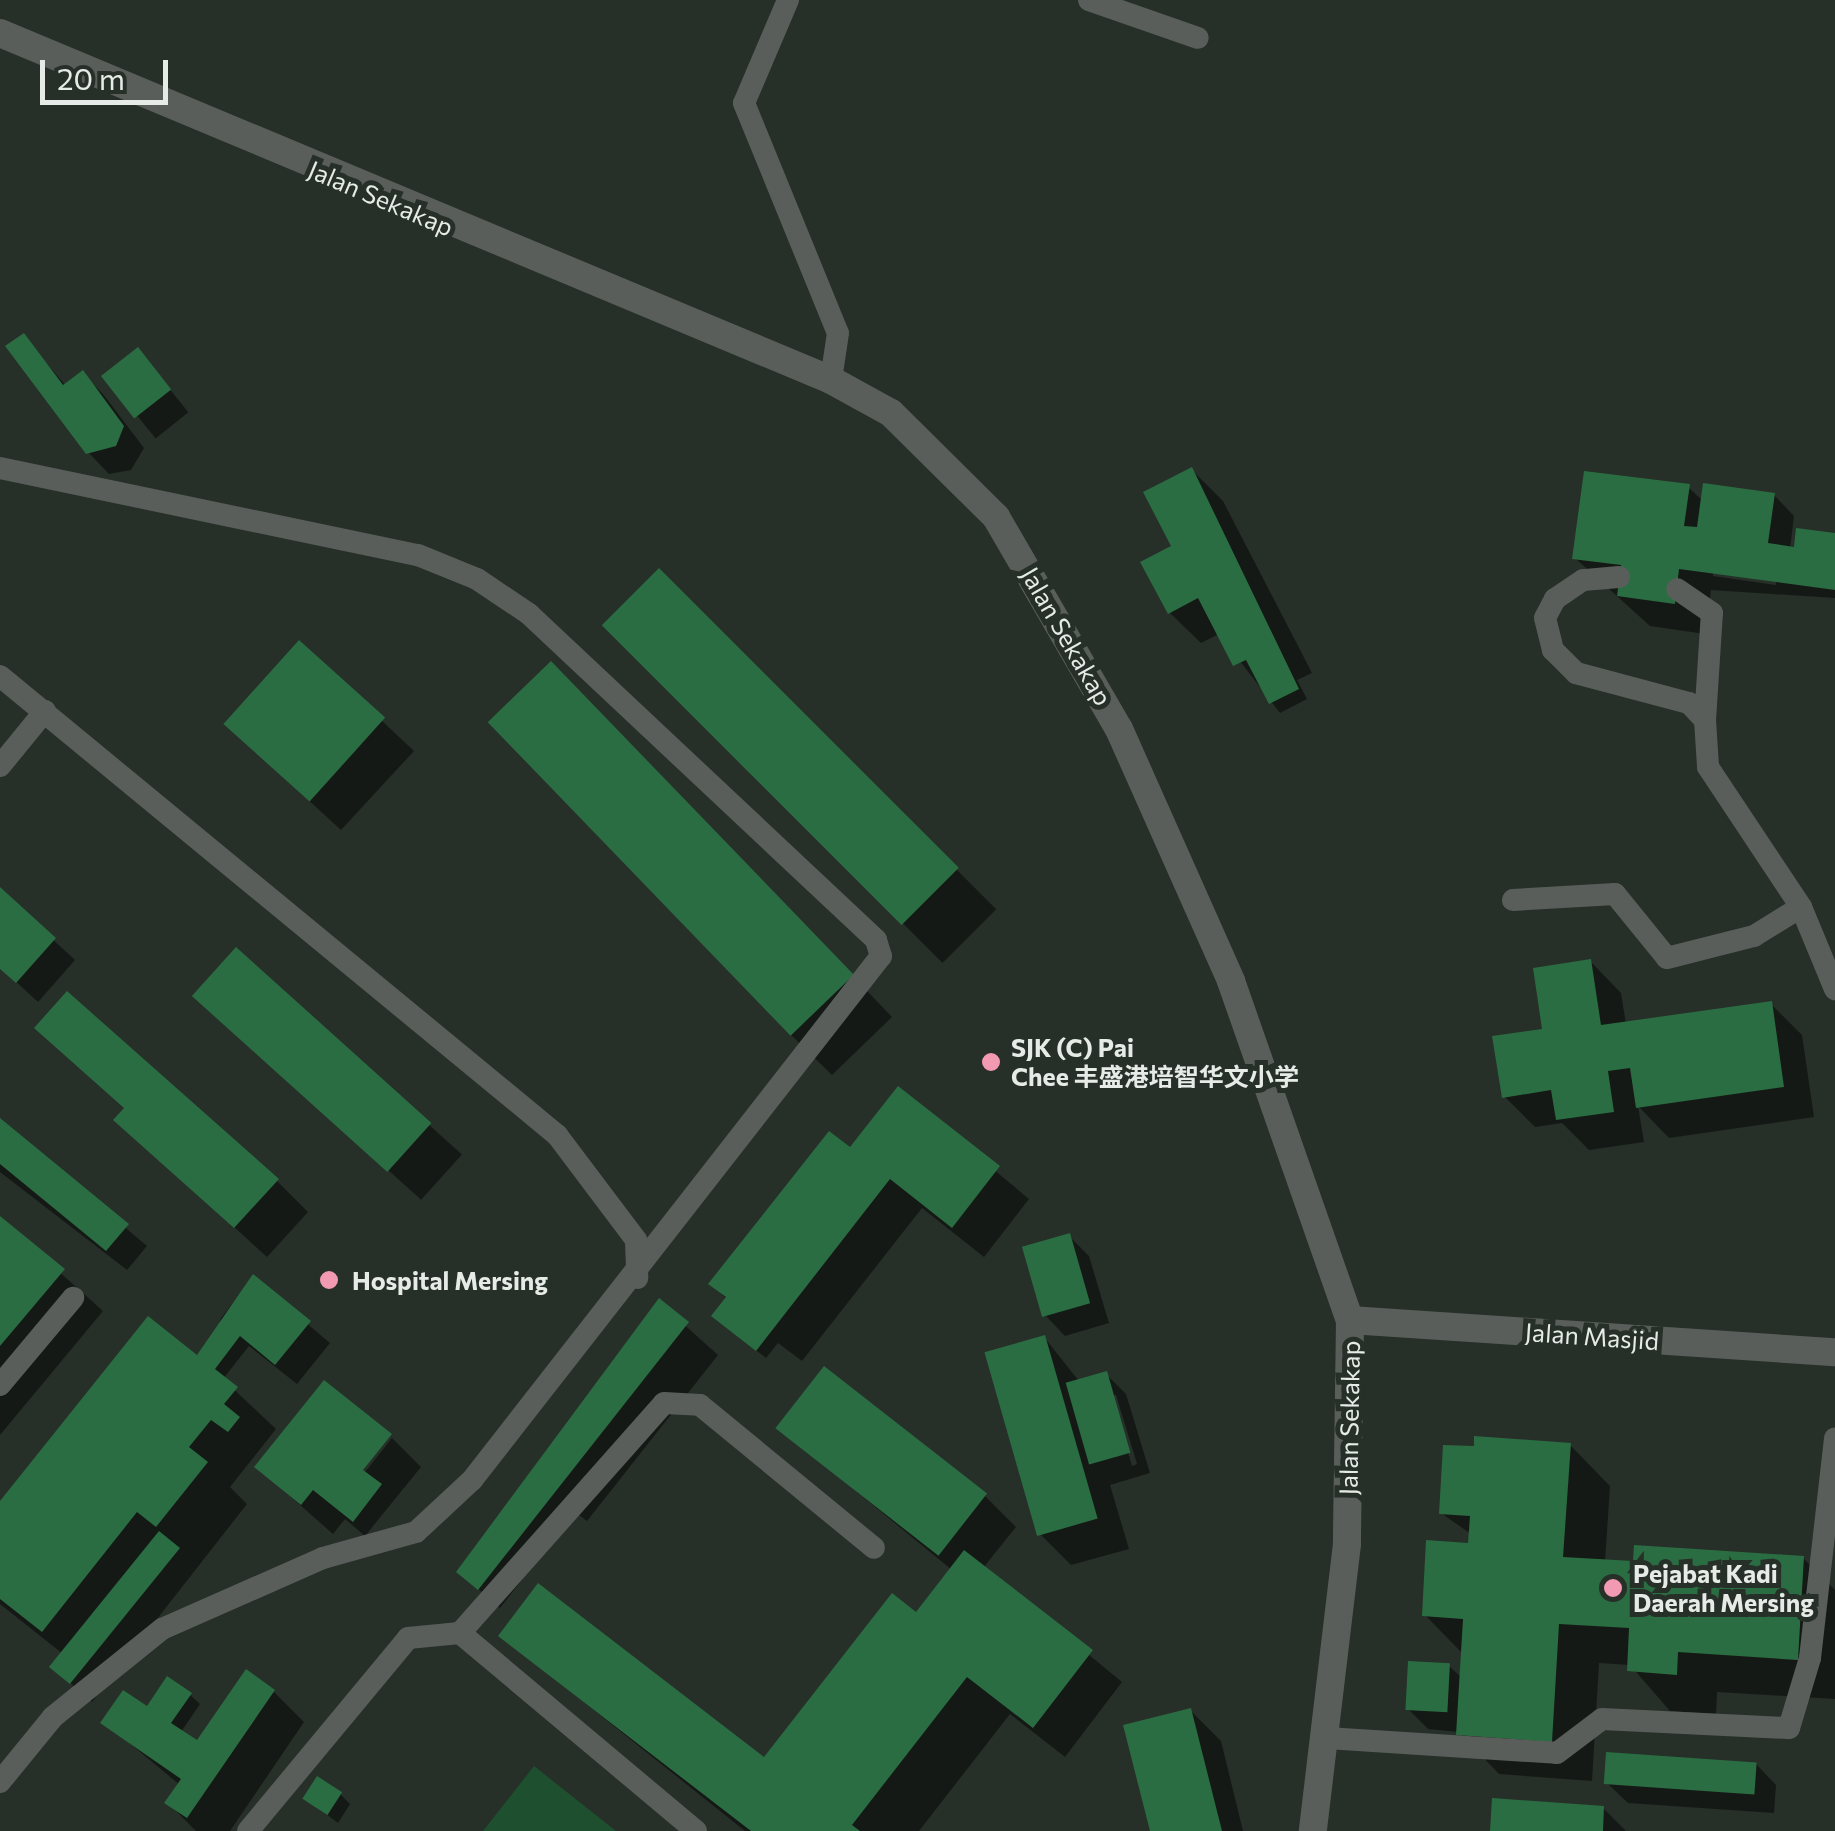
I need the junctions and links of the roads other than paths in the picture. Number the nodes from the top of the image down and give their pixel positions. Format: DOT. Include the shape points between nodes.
graph roads {
  1 [pos="788,0"];
  2 [pos="1089,0"];
  3 [pos="0,33"];
  4 [pos="1198,38"];
  5 [pos="831,380"];
  6 [pos="0,468"];
  7 [pos="1619,577"];
  8 [pos="1677,588"];
  9 [pos="0,676"];
  10 [pos="45,711"];
  11 [pos="1705,720"];
  12 [pos="0,766"];
  13 [pos="1513,900"];
  14 [pos="1801,908"];
  15 [pos="1835,989"];
  16 [pos="636,1278"];
  17 [pos="73,1298"];
  18 [pos="1350,1320"];
  19 [pos="1835,1352"];
  20 [pos="0,1386"];
  21 [pos="1835,1438"];
  22 [pos="874,1548"];
  23 [pos="460,1633"];
  24 [pos="1327,1738"];
  25 [pos="0,1782"];
  26 [pos="248,1831"];
  27 [pos="696,1831"];
  28 [pos="1313,1831"];
  1 -- 5 [label="lane" via="744,103 751,138 838,333"];
  2 -- 4 [label="lane"];
  3 -- 5 [label="street, Jalan Sekakap"];
  5 -- 18 [label="street, Jalan Sekakap" via="944,457 996,517 1071,637 1231,981"];
  6 -- 16 [label="lane" via="418,555 476,579 529,614 876,940 874,969"];
  7 -- 11 [label="lane" via="1583,580 1555,599 1544,618 1553,650 1576,672 1689,703"];
  8 -- 11 [label="lane" via="1712,613"];
  9 -- 10 [label="lane"];
  10 -- 12 [label="lane"];
  10 -- 16 [label="lane" via="557,1134 636,1240"];
  11 -- 14 [label="lane" via="1708,767"];
  13 -- 14 [label="lane" via="1615,894 1667,958 1754,936"];
  14 -- 15 [label="lane"];
  16 -- 25 [label="lane" via="472,1480 416,1532 322,1558 162,1629 53,1718"];
  17 -- 20 [label="lane"];
  18 -- 19 [label="street, Jalan Masjid"];
  18 -- 24 [label="street, Jalan Sekakap" via="1347,1544"];
  21 -- 24 [label="lane" via="1810,1658 1789,1728 1602,1719 1557,1753"];
  22 -- 23 [label="lane" via="700,1405 664,1403"];
  23 -- 26 [label="lane" via="408,1638"];
  23 -- 27 [label="lane"];
  24 -- 28 [label="street, Jalan Sekakap"];
}
